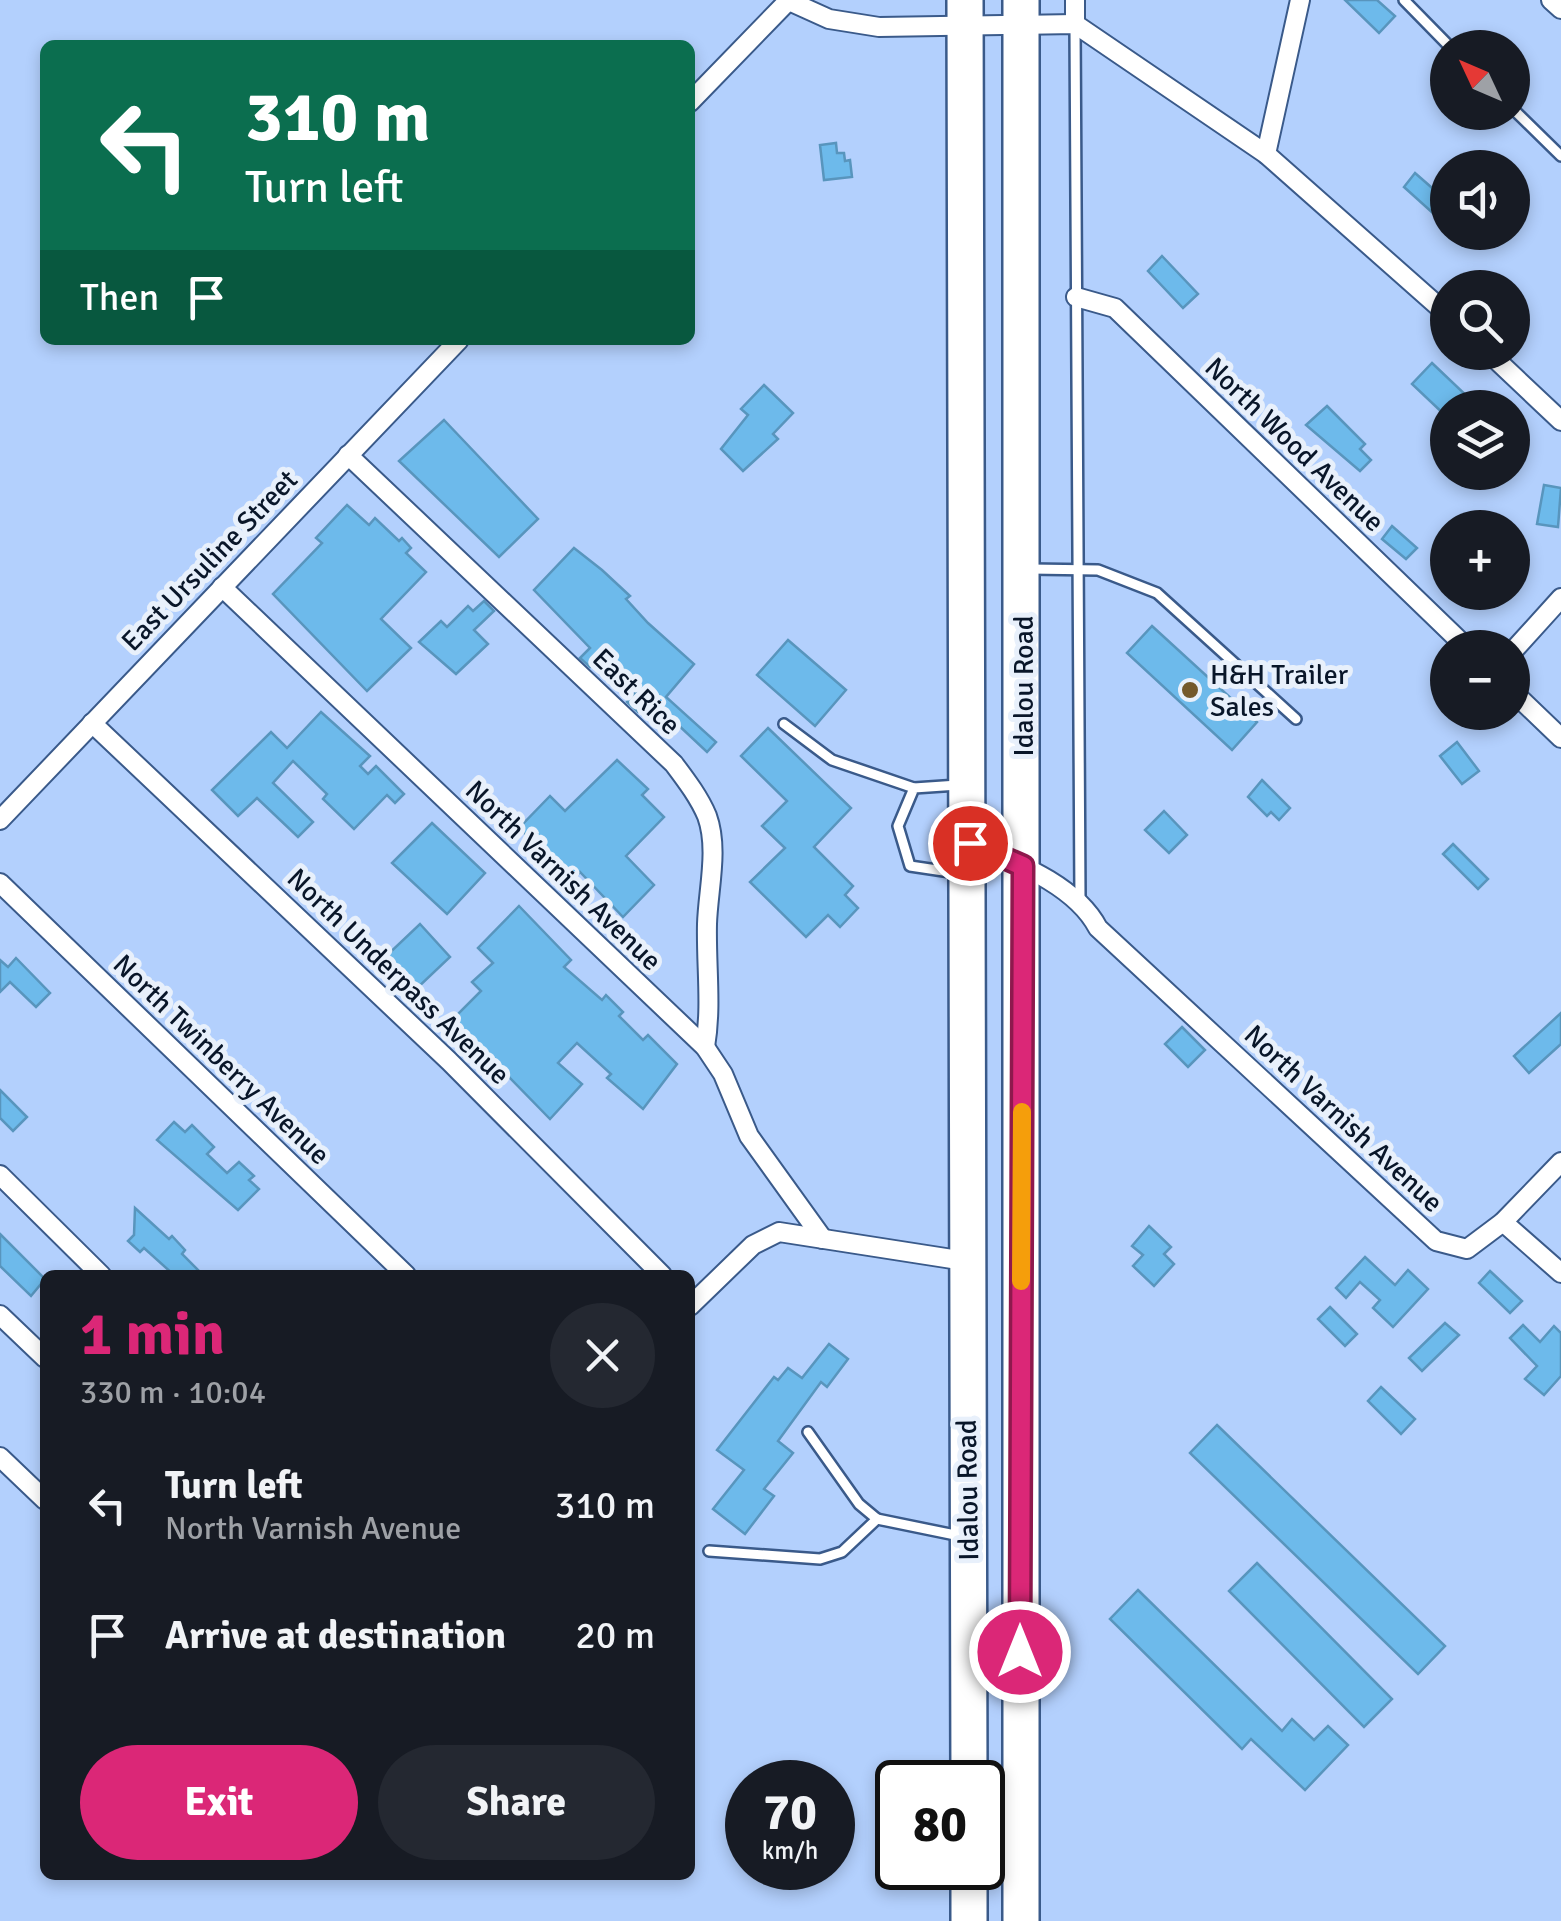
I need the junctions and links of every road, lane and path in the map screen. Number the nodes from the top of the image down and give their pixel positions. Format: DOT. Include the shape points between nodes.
graph roads {
  1 [pos="788,0"];
  2 [pos="1075,0"];
  3 [pos="1300,0"];
  4 [pos="1404,0"];
  5 [pos="1551,0"];
  6 [pos="1561,9"];
  7 [pos="965,12"];
  8 [pos="1021,12"];
  9 [pos="1075,24"];
  10 [pos="1433,30"];
  11 [pos="695,97"];
  12 [pos="1530,126"];
  13 [pos="1266,154"];
  14 [pos="1561,156"];
  15 [pos="1076,297"];
  16 [pos="1430,299"];
  17 [pos="454,345"];
  18 [pos="1507,370"];
  19 [pos="1561,421"];
  20 [pos="348,455"];
  21 [pos="1022,568"];
  22 [pos="1078,570"];
  23 [pos="222,587"];
  24 [pos="1561,598"];
  25 [pos="1448,630"];
  26 [pos="1530,632"];
  27 [pos="1530,708"];
  28 [pos="1296,720"];
  29 [pos="92,723"];
  30 [pos="784,724"];
  31 [pos="1561,738"];
  32 [pos="970,784"];
  33 [pos="914,788"];
  34 [pos="0,820"];
  35 [pos="970,859"];
  36 [pos="1023,866"];
  37 [pos="0,883"];
  38 [pos="1080,902"];
  39 [pos="705,1048"];
  40 [pos="1561,1162"];
  41 [pos="0,1175"];
  42 [pos="1503,1222"];
  43 [pos="823,1239"];
  44 [pos="964,1261"];
  45 [pos="96,1270"];
  46 [pos="401,1270"];
  47 [pos="657,1270"];
  48 [pos="1561,1273"];
  49 [pos="695,1300"];
  50 [pos="0,1315"];
  51 [pos="40,1353"];
  52 [pos="808,1432"];
  53 [pos="0,1457"];
  54 [pos="40,1495"];
  55 [pos="877,1520"];
  56 [pos="1020,1537"];
  57 [pos="967,1538"];
  58 [pos="709,1550"];
  59 [pos="968,1760"];
  60 [pos="969,1890"];
  61 [pos="969,1921"];
  62 [pos="1021,1921"];
  1 -- 7 [label="street" via="853,24"];
  1 -- 11 [label="street"];
  2 -- 9 [label="street"];
  3 -- 13 [label="street"];
  4 -- 10 [label="lane"];
  5 -- 6 [label="street"];
  7 -- 8 [label="street"];
  7 -- 32 [label="highway, Idalou Road"];
  8 -- 9 [label="street"];
  8 -- 21 [label="highway, Idalou Road"];
  9 -- 13 [label="street"];
  9 -- 15 [label="lane"];
  12 -- 14 [label="lane"];
  13 -- 16 [label="street"];
  15 -- 22 [label="lane"];
  15 -- 25 [label="street, North Wood Avenue" via="1115,308"];
  17 -- 20 [label="street, East Ursuline Street"];
  18 -- 19 [label="street"];
  20 -- 23 [label="street, East Ursuline Street"];
  20 -- 39 [label="street, East Rice" via="674,764 692,789 712,844"];
  21 -- 22 [label="lane"];
  21 -- 36 [label="highway, Idalou Road"];
  22 -- 28 [label="lane" via="1098,570 1157,593"];
  22 -- 38 [label="lane"];
  23 -- 29 [label="street, East Ursuline Street"];
  23 -- 39 [label="street, North Varnish Avenue"];
  24 -- 26 [label="street"];
  27 -- 31 [label="street"];
  29 -- 34 [label="street, East Ursuline Street"];
  29 -- 47 [label="street, North Underpass Avenue" via="449,1061"];
  30 -- 33 [label="lane" via="832,760"];
  32 -- 33 [label="lane"];
  32 -- 35 [label="highway, Idalou Road"];
  33 -- 35 [label="lane" via="898,826 910,866"];
  35 -- 36 [label="street, North Varnish Avenue"];
  35 -- 44 [label="highway, Idalou Road"];
  36 -- 38 [label="street, North Varnish Avenue"];
  36 -- 56 [label="highway, Idalou Road"];
  37 -- 46 [label="street, North Twinberry Avenue"];
  38 -- 42 [label="street, North Varnish Avenue" via="1098,928 1419,1228 1468,1249"];
  39 -- 43 [label="street, North Varnish Avenue" via="749,1136"];
  40 -- 42 [label="street"];
  41 -- 45 [label="street"];
  42 -- 48 [label="street"];
  43 -- 44 [label="street"];
  43 -- 49 [label="street" via="790,1230 764,1238"];
  44 -- 57 [label="highway, Idalou Road"];
  50 -- 51 [label="street"];
  52 -- 55 [label="lane"];
  53 -- 54 [label="street"];
  55 -- 57 [label="lane"];
  55 -- 58 [label="lane" via="842,1552 820,1559"];
  56 -- 57 [label="highway"];
  56 -- 62 [label="highway, Idalou Road"];
  57 -- 59 [label="highway, Idalou Road"];
  60 -- 61 [label="highway"];
}
